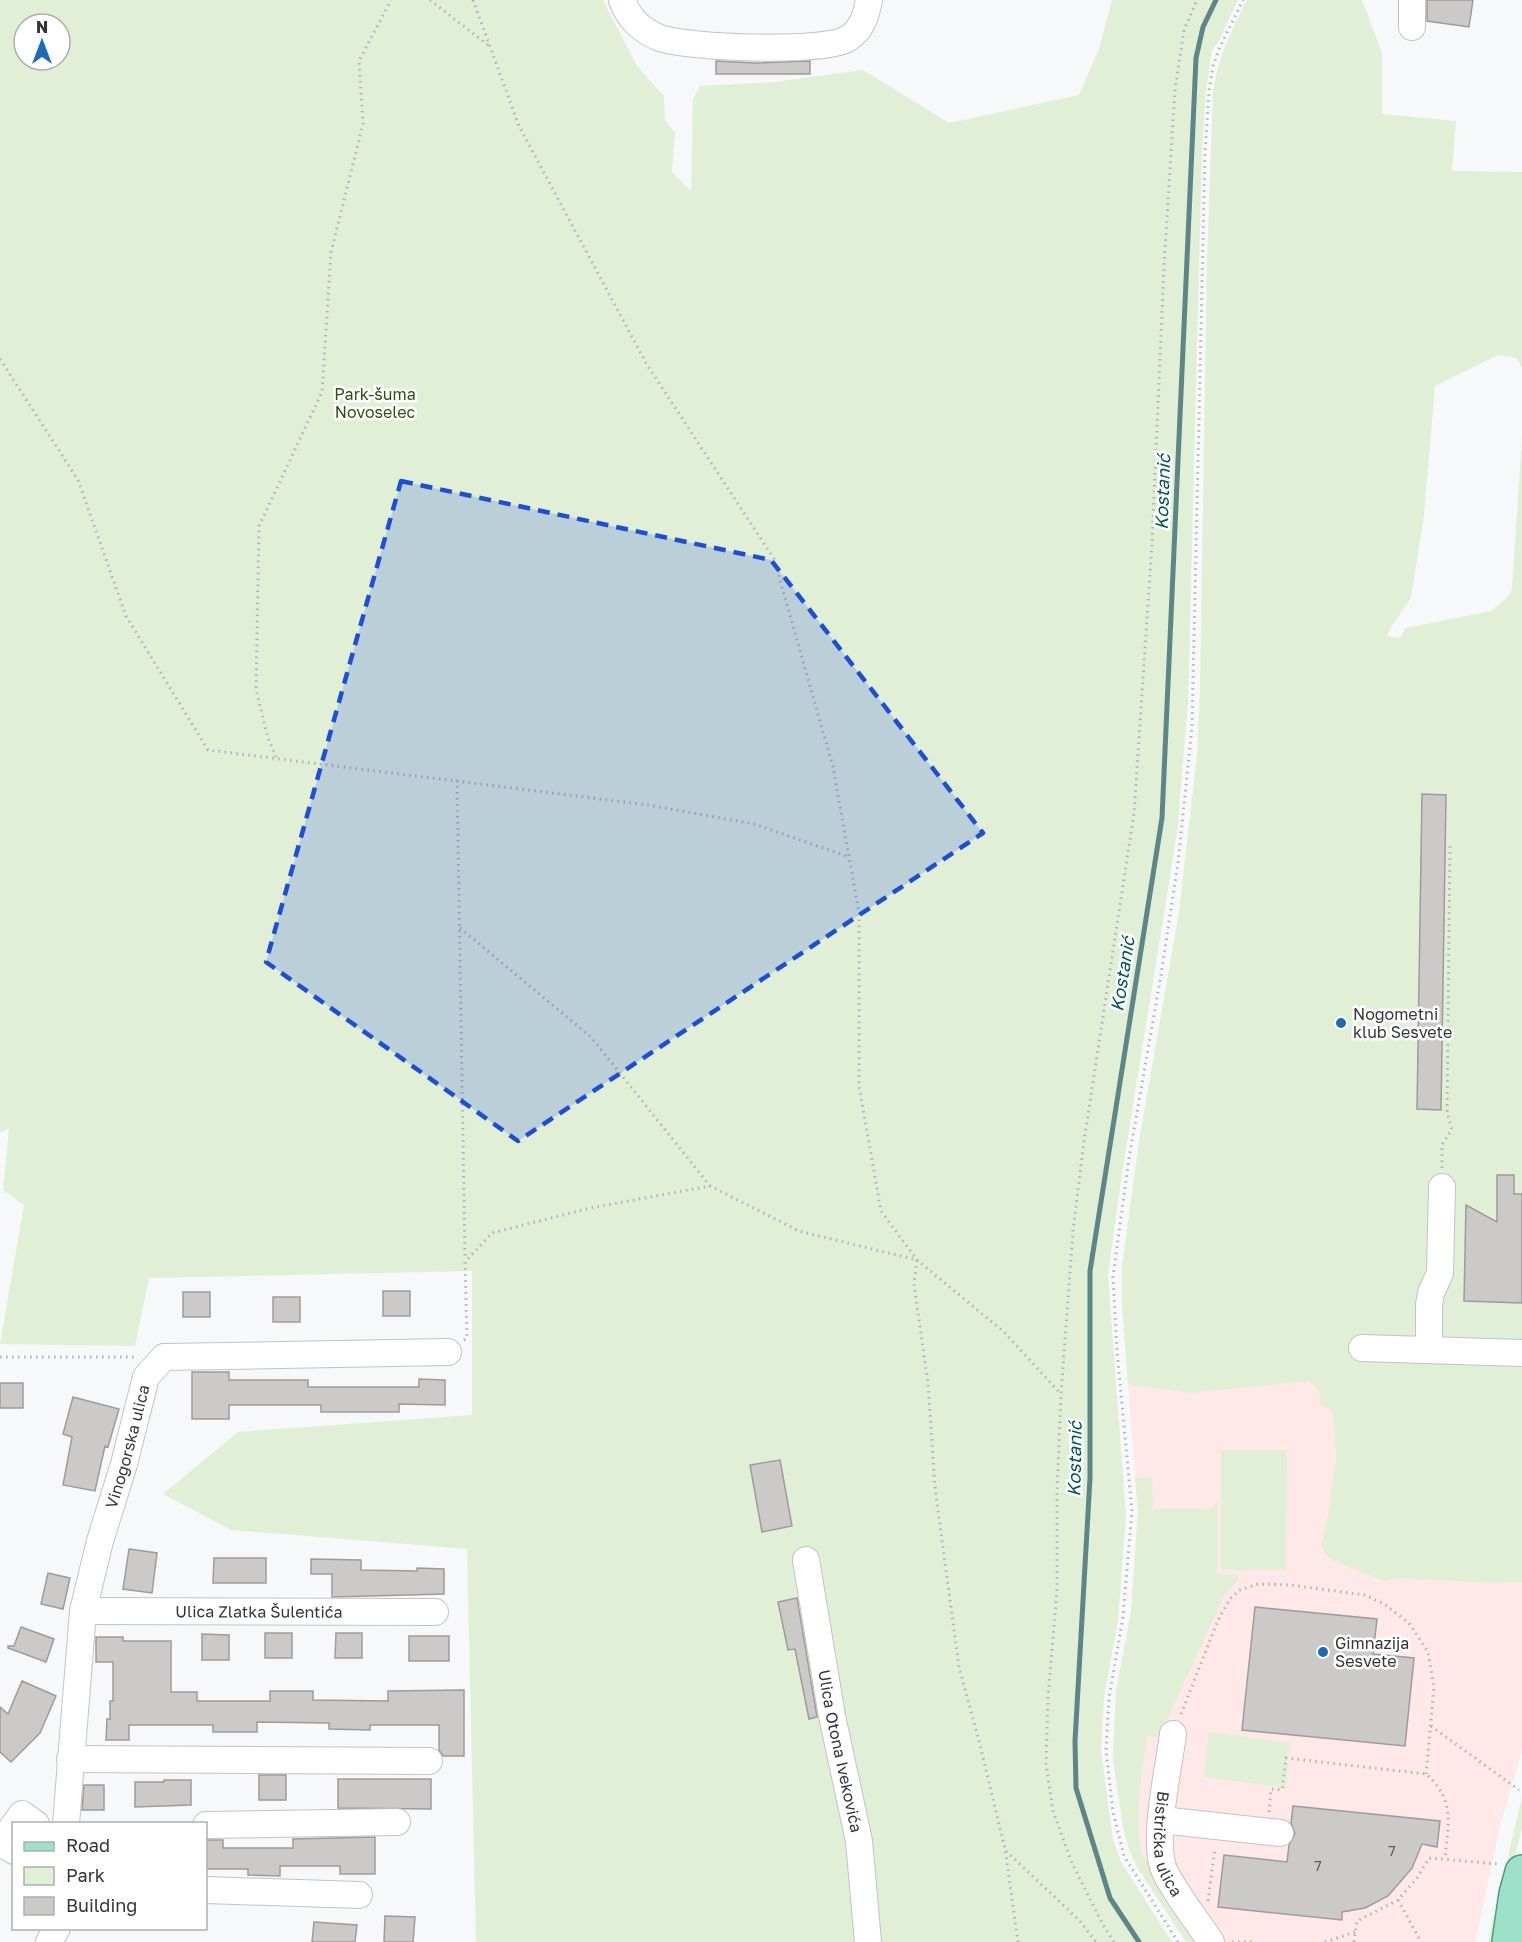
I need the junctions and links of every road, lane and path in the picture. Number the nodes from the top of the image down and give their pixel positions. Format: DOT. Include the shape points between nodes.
graph roads {
  1 [pos="391,0"];
  2 [pos="430,0"];
  3 [pos="473,0"];
  4 [pos="622,0"];
  5 [pos="869,0"];
  6 [pos="1197,0"];
  7 [pos="1243,0"];
  8 [pos="1412,0"];
  9 [pos="1412,27"];
  10 [pos="490,46"];
  11 [pos="0,359"];
  12 [pos="277,758"];
  13 [pos="457,780"];
  14 [pos="1450,844"];
  15 [pos="849,857"];
  16 [pos="459,927"];
  17 [pos="710,1186"];
  18 [pos="1442,1187"];
  19 [pos="917,1260"];
  20 [pos="465,1262"];
  21 [pos="1362,1348"];
  22 [pos="1429,1350"];
  23 [pos="448,1352"];
  24 [pos="1522,1353"];
  25 [pos="0,1357"];
  26 [pos="164,1357"];
  27 [pos="1061,1395"];
  28 [pos="806,1560"];
  29 [pos="83,1611"];
  30 [pos="435,1612"];
  31 [pos="1431,1726"];
  32 [pos="1173,1734"];
  33 [pos="70,1759"];
  34 [pos="429,1761"];
  35 [pos="1426,1774"];
  36 [pos="1519,1790"];
  37 [pos="1161,1820"];
  38 [pos="16,1822"];
  39 [pos="33,1822"];
  40 [pos="66,1822"];
  41 [pos="397,1822"];
  42 [pos="207,1825"];
  43 [pos="1218,1826"];
  44 [pos="12,1827"];
  45 [pos="1273,1833"];
  46 [pos="1005,1849"];
  47 [pos="12,1850"];
  48 [pos="1445,1859"];
  49 [pos="1511,1868"];
  50 [pos="207,1890"];
  51 [pos="359,1895"];
  52 [pos="1398,1900"];
  53 [pos="1208,1903"];
  54 [pos="1355,1932"];
  55 [pos="868,1942"];
  56 [pos="1018,1942"];
  57 [pos="1096,1942"];
  58 [pos="1114,1942"];
  59 [pos="1178,1942"];
  60 [pos="1211,1942"];
  61 [pos="1232,1942"];
  62 [pos="1256,1942"];
  63 [pos="1325,1942"];
  64 [pos="1354,1942"];
  65 [pos="1421,1942"];
  66 [pos="1509,1942"];
  1 -- 12 [label="path" via="359,61 363,124 332,252 322,392 259,526 256,690"];
  2 -- 10 [label="path"];
  3 -- 10 [label="path"];
  4 -- 5 [label="street" via="642,29 683,44 810,47 834,44 854,34 866,15"];
  6 -- 27 [label="path" via="1184,30 1175,89 1134,813 1084,1141"];
  7 -- 59 [label="path" via="1219,49 1209,91 1192,727 1179,853 1113,1277 1132,1511 1106,1751 1113,1812 1124,1856"];
  8 -- 9 [label="street"];
  10 -- 15 [label="path" via="519,126 646,363 774,559 833,767"];
  11 -- 12 [label="path" via="78,480 126,616 208,750"];
  12 -- 13 [label="path"];
  13 -- 15 [label="path" via="648,805 754,824"];
  13 -- 16 [label="path"];
  14 -- 18 [label="path" via="1447,1113 1452,1129 1442,1145"];
  15 -- 19 [label="path" via="859,913 859,1086 881,1211"];
  16 -- 17 [label="path" via="591,1037"];
  16 -- 20 [label="path"];
  17 -- 19 [label="path" via="800,1231"];
  17 -- 20 [label="path" via="590,1208 492,1233"];
  18 -- 22 [label="street" via="1440,1273 1429,1305"];
  19 -- 27 [label="path" via="1004,1332"];
  19 -- 46 [label="path" via="914,1284 928,1383 935,1488 959,1667"];
  20 -- 23 [label="path" via="467,1338"];
  21 -- 22 [label="street"];
  22 -- 24 [label="street"];
  23 -- 26 [label="street"];
  25 -- 26 [label="path"];
  26 -- 29 [label="street, Vinogorska ulica" via="146,1377"];
  27 -- 58 [label="path" via="1057,1590 1046,1764 1053,1811 1072,1863"];
  28 -- 55 [label="street, Ulica Otona Ivekovića" via="832,1716 859,1841"];
  29 -- 30 [label="street, Ulica Zlatka Šulentića"];
  29 -- 33 [label="street, Vinogorska ulica"];
  31 -- 32 [label="path" via="1434,1687 1428,1652 1409,1623 1365,1595 1258,1584 1240,1590 1218,1620"];
  31 -- 35 [label="path"];
  31 -- 36 [label="path"];
  32 -- 37 [label="street, Bistrička ulica"];
  33 -- 34 [label="street"];
  33 -- 40 [label="street, Vinogorska ulica"];
  35 -- 45 [label="path" via="1286,1758 1282,1790 1271,1789"];
  35 -- 48 [label="path" via="1439,1785 1447,1801"];
  37 -- 43 [label="street"];
  37 -- 60 [label="street, Bistrička ulica" via="1164,1871"];
  38 -- 39 [label="street" via="22,1814"];
  41 -- 42 [label="street"];
  43 -- 45 [label="street"];
  43 -- 53 [label="path"];
  44 -- 47 [label="street" via="0,1843"];
  46 -- 56 [label="path"];
  46 -- 57 [label="path" via="1080,1921"];
  48 -- 49 [label="path"];
  48 -- 52 [label="path" via="1429,1858"];
  49 -- 66 [label="main road" via="1516,1894"];
  50 -- 51 [label="street"];
  52 -- 54 [label="path" via="1357,1921"];
  52 -- 65 [label="path"];
  54 -- 63 [label="path"];
  54 -- 64 [label="path"];
  61 -- 62 [label="path"];
}
